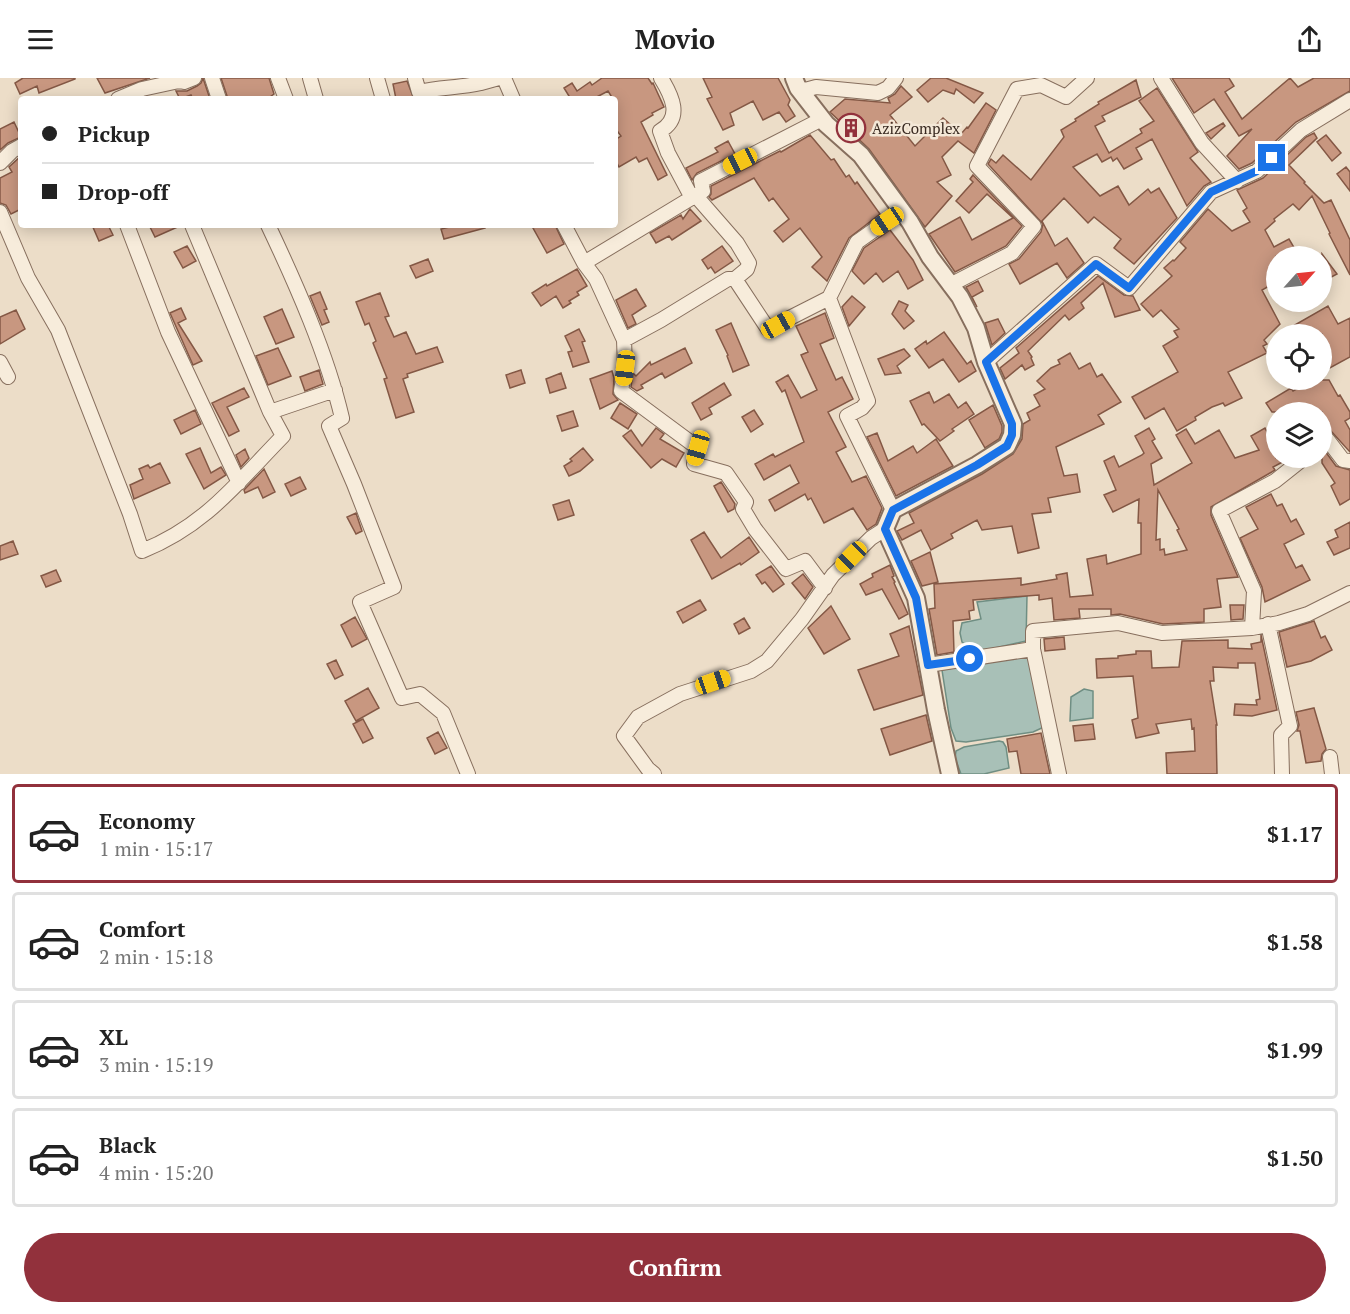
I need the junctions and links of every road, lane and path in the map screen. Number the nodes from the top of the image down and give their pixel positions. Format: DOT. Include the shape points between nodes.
graph roads {
  1 [pos="194,78"];
  2 [pos="212,78"];
  3 [pos="278,78"];
  4 [pos="310,78"];
  5 [pos="377,78"];
  6 [pos="415,78"];
  7 [pos="499,78"];
  8 [pos="504,78"];
  9 [pos="661,78"];
  10 [pos="896,78"];
  11 [pos="1087,78"];
  12 [pos="1161,78"];
  13 [pos="480,80"];
  14 [pos="796,83"];
  15 [pos="142,89"];
  16 [pos="125,96"];
  17 [pos="218,96"];
  18 [pos="285,96"];
  19 [pos="315,96"];
  20 [pos="382,96"];
  21 [pos="512,96"];
  22 [pos="1350,100"];
  23 [pos="822,119"];
  24 [pos="18,148"];
  25 [pos="0,163"];
  26 [pos="1238,181"];
  27 [pos="694,197"];
  28 [pos="902,210"];
  29 [pos="0,212"];
  30 [pos="128,228"];
  31 [pos="193,228"];
  32 [pos="269,228"];
  33 [pos="566,228"];
  34 [pos="584,263"];
  35 [pos="735,279"];
  36 [pos="950,285"];
  37 [pos="829,297"];
  38 [pos="624,340"];
  39 [pos="0,362"];
  40 [pos="986,362"];
  41 [pos="8,378"];
  42 [pos="335,390"];
  43 [pos="270,412"];
  44 [pos="1332,446"];
  45 [pos="1350,461"];
  46 [pos="1291,468"];
  47 [pos="239,483"];
  48 [pos="893,510"];
  49 [pos="885,529"];
  50 [pos="825,588"];
  51 [pos="1350,594"];
  52 [pos="1268,624"];
  53 [pos="1252,628"];
  54 [pos="1033,649"];
  55 [pos="928,665"];
  56 [pos="1329,757"];
  57 [pos="468,774"];
  58 [pos="654,774"];
  59 [pos="950,774"];
  60 [pos="1059,774"];
  61 [pos="1282,774"];
  62 [pos="1332,774"];
  1 -- 15 [label="street"];
  2 -- 17 [label="street"];
  3 -- 18 [label="street"];
  4 -- 19 [label="street"];
  5 -- 20 [label="street"];
  6 -- 13 [label="street" via="419,92 460,88"];
  7 -- 13 [label="street"];
  8 -- 21 [label="street"];
  9 -- 27 [label="street" via="673,97 673,108 669,126 660,131"];
  10 -- 14 [label="street" via="878,93 816,87 805,90"];
  11 -- 36 [label="street" via="1066,97 1041,85 1017,89 977,166 1034,226 1012,252"];
  12 -- 26 [label="street" via="1202,143"];
  14 -- 23 [label="street"];
  15 -- 16 [label="street"];
  22 -- 26 [label="street" via="1301,130 1257,171"];
  23 -- 27 [label="street" via="701,181 703,191"];
  23 -- 28 [label="street" via="861,155"];
  24 -- 25 [label="street"];
  26 -- 40 [label="street" via="1211,192 1129,288 1096,264"];
  27 -- 34 [label="street"];
  27 -- 35 [label="street" via="749,263"];
  28 -- 36 [label="street"];
  28 -- 37 [label="street" via="857,242"];
  29 -- 47 [label="street" via="28,278 58,330 142,551 185,529 219,504"];
  30 -- 47 [label="street" via="173,342"];
  31 -- 43 [label="street"];
  32 -- 42 [label="street" via="290,270"];
  33 -- 34 [label="street"];
  34 -- 38 [label="street" via="597,279"];
  35 -- 37 [label="street" via="768,329"];
  35 -- 38 [label="street" via="728,279"];
  36 -- 40 [label="street" via="976,328"];
  37 -- 48 [label="street" via="868,401 847,416"];
  38 -- 50 [label="street" via="621,391 698,448 694,464 726,473 746,502 744,508 755,529 786,569 805,561"];
  39 -- 41 [label="street"];
  40 -- 48 [label="street" via="1012,424 1007,446"];
  42 -- 43 [label="street"];
  42 -- 57 [label="street" via="342,418 328,426 394,587 360,603 402,698 420,694 443,713"];
  43 -- 47 [label="street" via="283,436"];
  44 -- 45 [label="street" via="1343,460"];
  46 -- 53 [label="street" via="1219,511 1254,591"];
  48 -- 49 [label="street"];
  49 -- 50 [label="street" via="858,550"];
  49 -- 55 [label="street" via="916,598"];
  50 -- 58 [label="street" via="767,661 680,694 638,717 624,736"];
  51 -- 52 [label="street" via="1308,615"];
  52 -- 53 [label="street"];
  52 -- 61 [label="street" via="1290,726 1281,735"];
  53 -- 54 [label="street" via="1162,633 1118,623 1033,631"];
  54 -- 55 [label="street"];
  54 -- 60 [label="street"];
  55 -- 59 [label="street"];
  56 -- 62 [label="street"];
}
